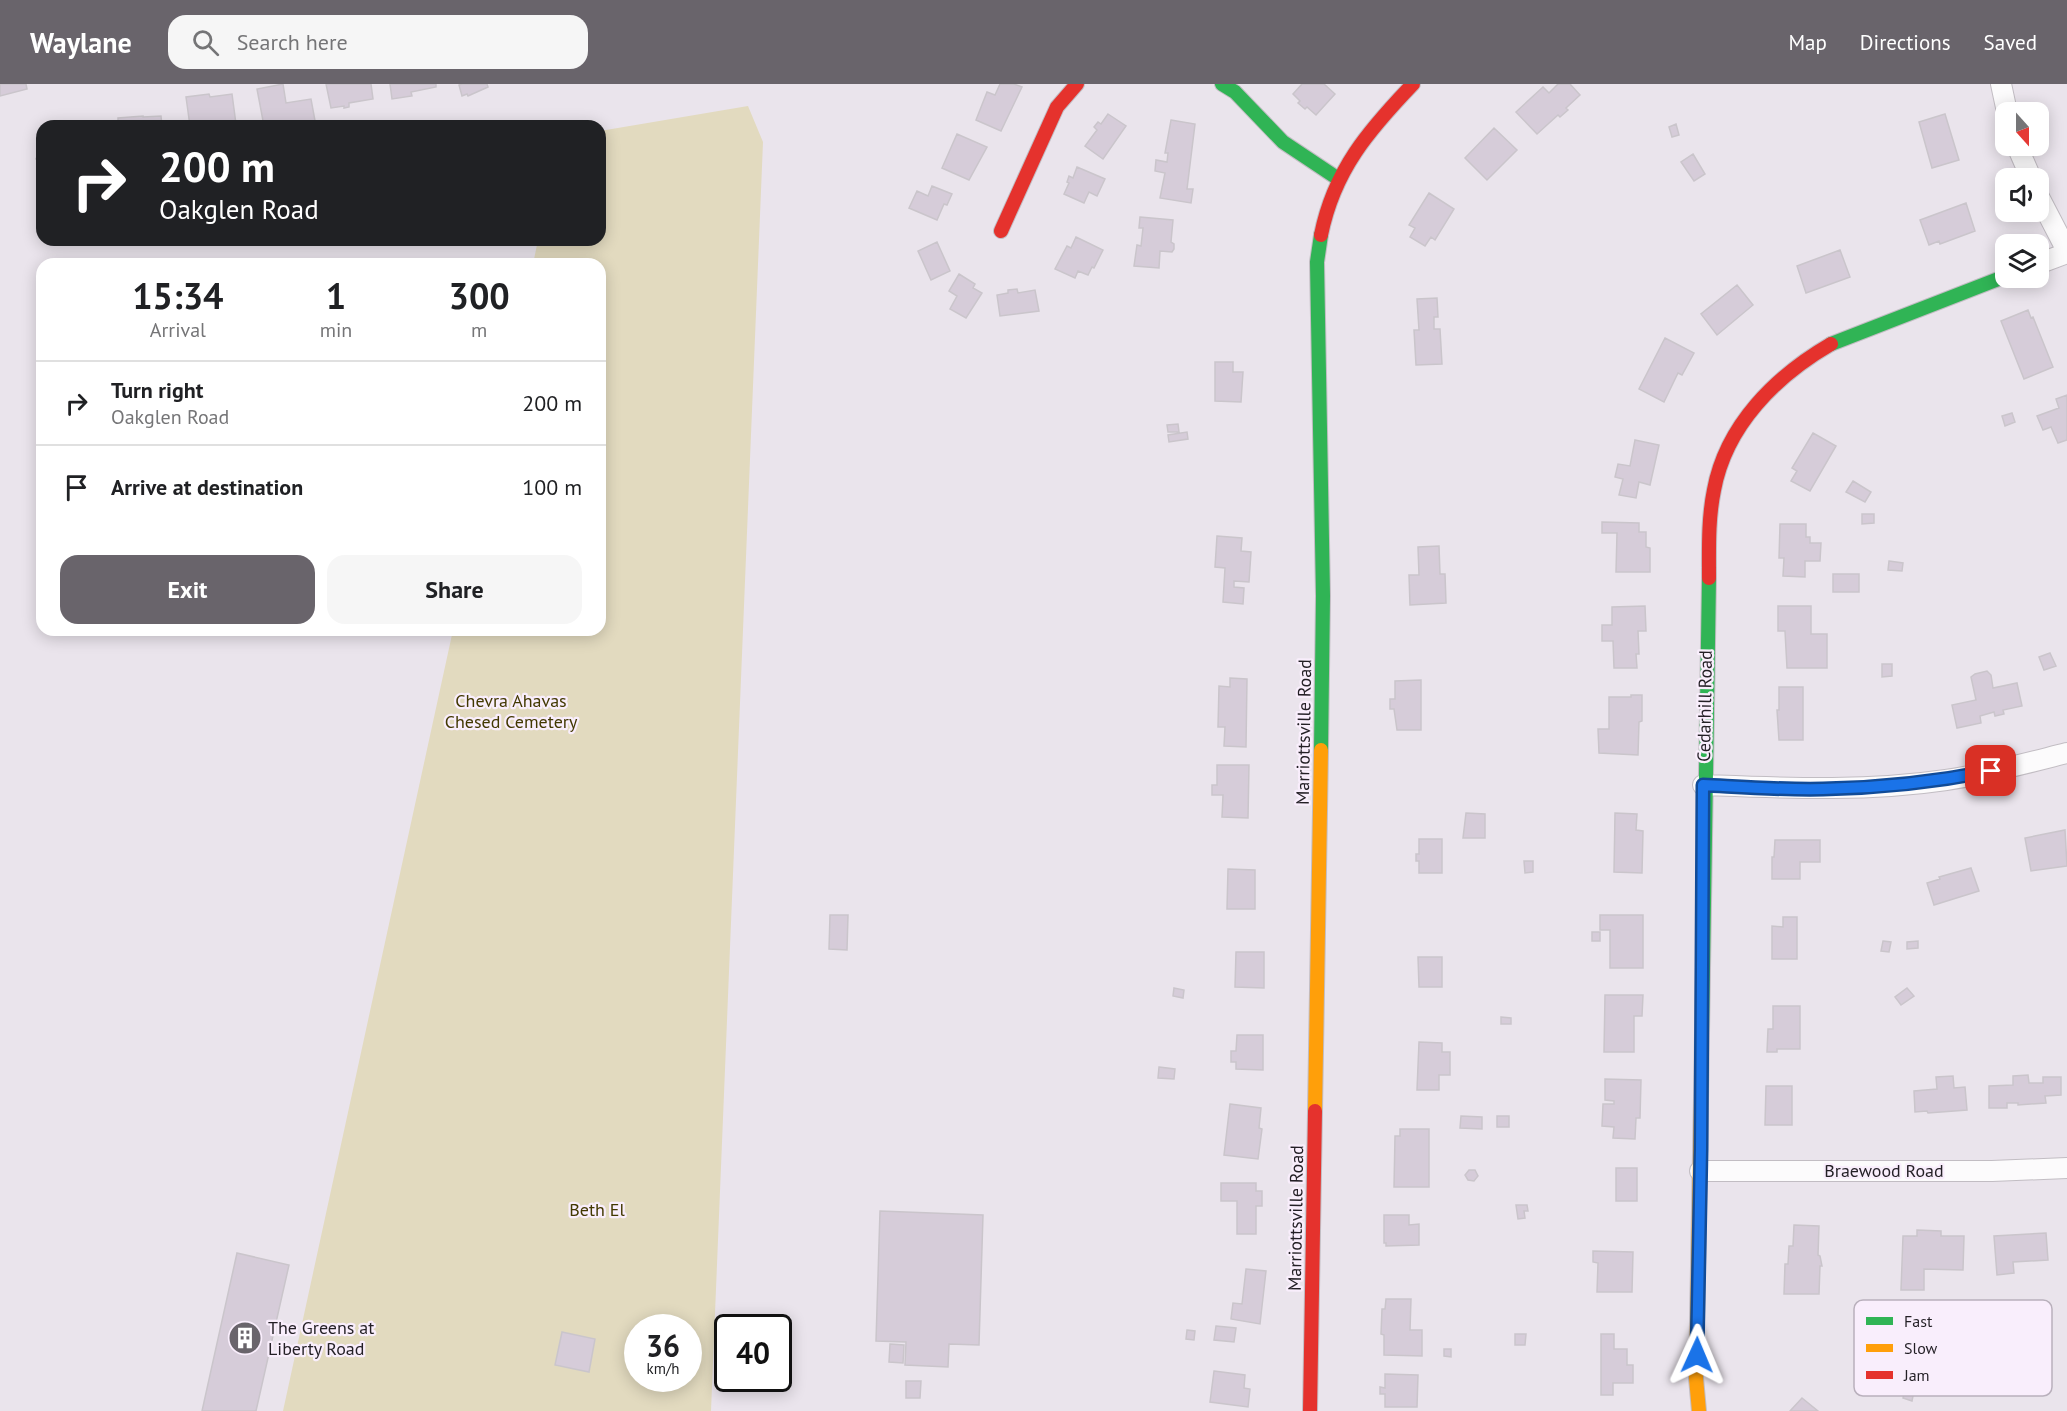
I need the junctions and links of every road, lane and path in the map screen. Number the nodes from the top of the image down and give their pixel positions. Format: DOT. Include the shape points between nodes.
graph roads {
  1 [pos="1077,84"];
  2 [pos="1222,84"];
  3 [pos="1413,84"];
  4 [pos="2001,84"];
  5 [pos="2005,102"];
  6 [pos="1337,178"];
  7 [pos="2049,217"];
  8 [pos="1001,231"];
  9 [pos="2067,252"];
  10 [pos="2049,259"];
  11 [pos="1995,280"];
  12 [pos="2067,753"];
  13 [pos="1703,785"];
  14 [pos="2067,1168"];
  15 [pos="1700,1171"];
  16 [pos="1310,1411"];
  17 [pos="1699,1411"];
  1 -- 8 [label="street" via="1056,107"];
  2 -- 6 [label="street" via="1235,92 1283,142"];
  3 -- 6 [label="street, Marriottsville Road" via="1366,136"];
  4 -- 5 [label="street"];
  6 -- 16 [label="street, Marriottsville Road" via="1322,221 1317,262 1323,596"];
  7 -- 9 [label="street"];
  9 -- 10 [label="street"];
  11 -- 13 [label="street, Cedarhill Road" via="1810,355 1762,394 1742,421 1714,488 1710,525"];
  12 -- 13 [label="street" via="1947,780 1886,786 1821,789"];
  13 -- 15 [label="street, Cedarhill Road"];
  14 -- 15 [label="street, Braewood Road"];
  15 -- 17 [label="street, Cedarhill Road" via="1696,1378"];
}
